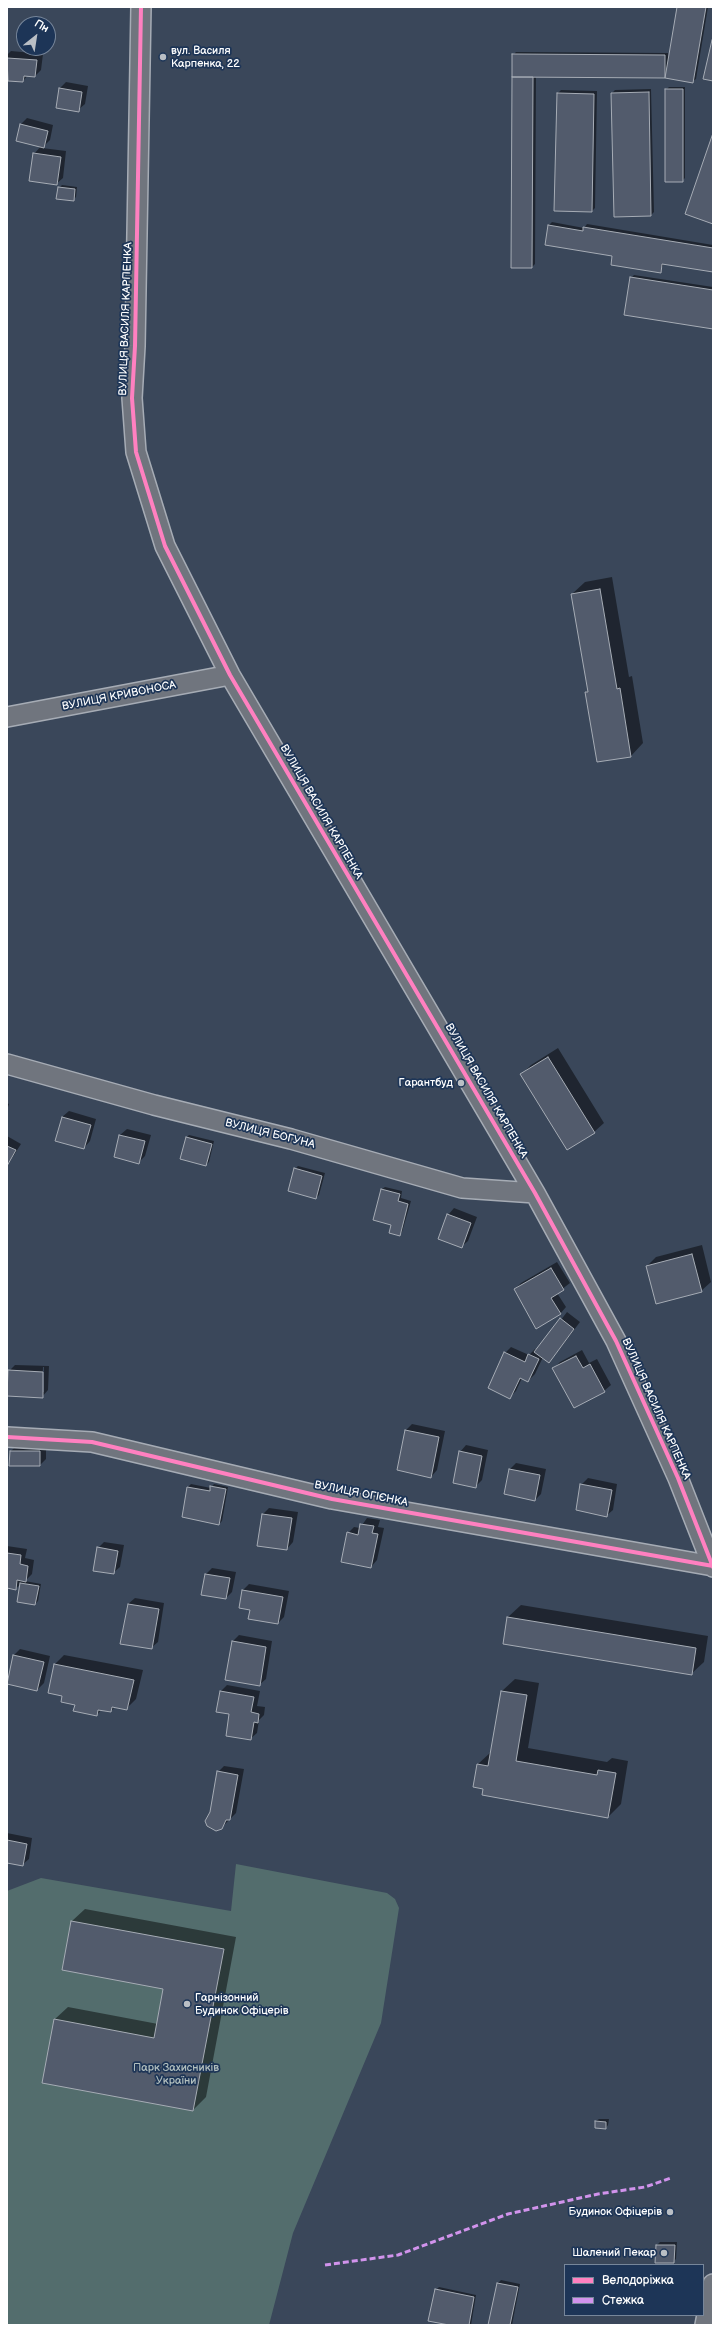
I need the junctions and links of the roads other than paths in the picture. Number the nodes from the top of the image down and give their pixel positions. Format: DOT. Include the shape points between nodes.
graph roads {
  1 [pos="141,7"];
  2 [pos="230,675"];
  3 [pos="7,717"];
  4 [pos="7,1064"];
  5 [pos="535,1193"];
  6 [pos="7,1438"];
  7 [pos="713,1567"];
  8 [pos="713,2284"];
  9 [pos="705,2325"];
  1 -- 2 [label="street, ВУЛИЦЯ ВАСИЛЯ КАРПЕНКА" via="136,346 132,398 136,452 165,546"];
  2 -- 3 [label="street, ВУЛИЦЯ КРИВОНОСА"];
  2 -- 5 [label="street, ВУЛИЦЯ ВАСИЛЯ КАРПЕНКА"];
  4 -- 5 [label="street, ВУЛИЦЯ БОГУНА" via="154,1105 291,1139 462,1188"];
  5 -- 7 [label="street, ВУЛИЦЯ ВАСИЛЯ КАРПЕНКА" via="628,1368 678,1478"];
  6 -- 7 [label="street, ВУЛИЦЯ ОГІЄНКА" via="92,1442 332,1499"];
  8 -- 9 [label="street"];
}
